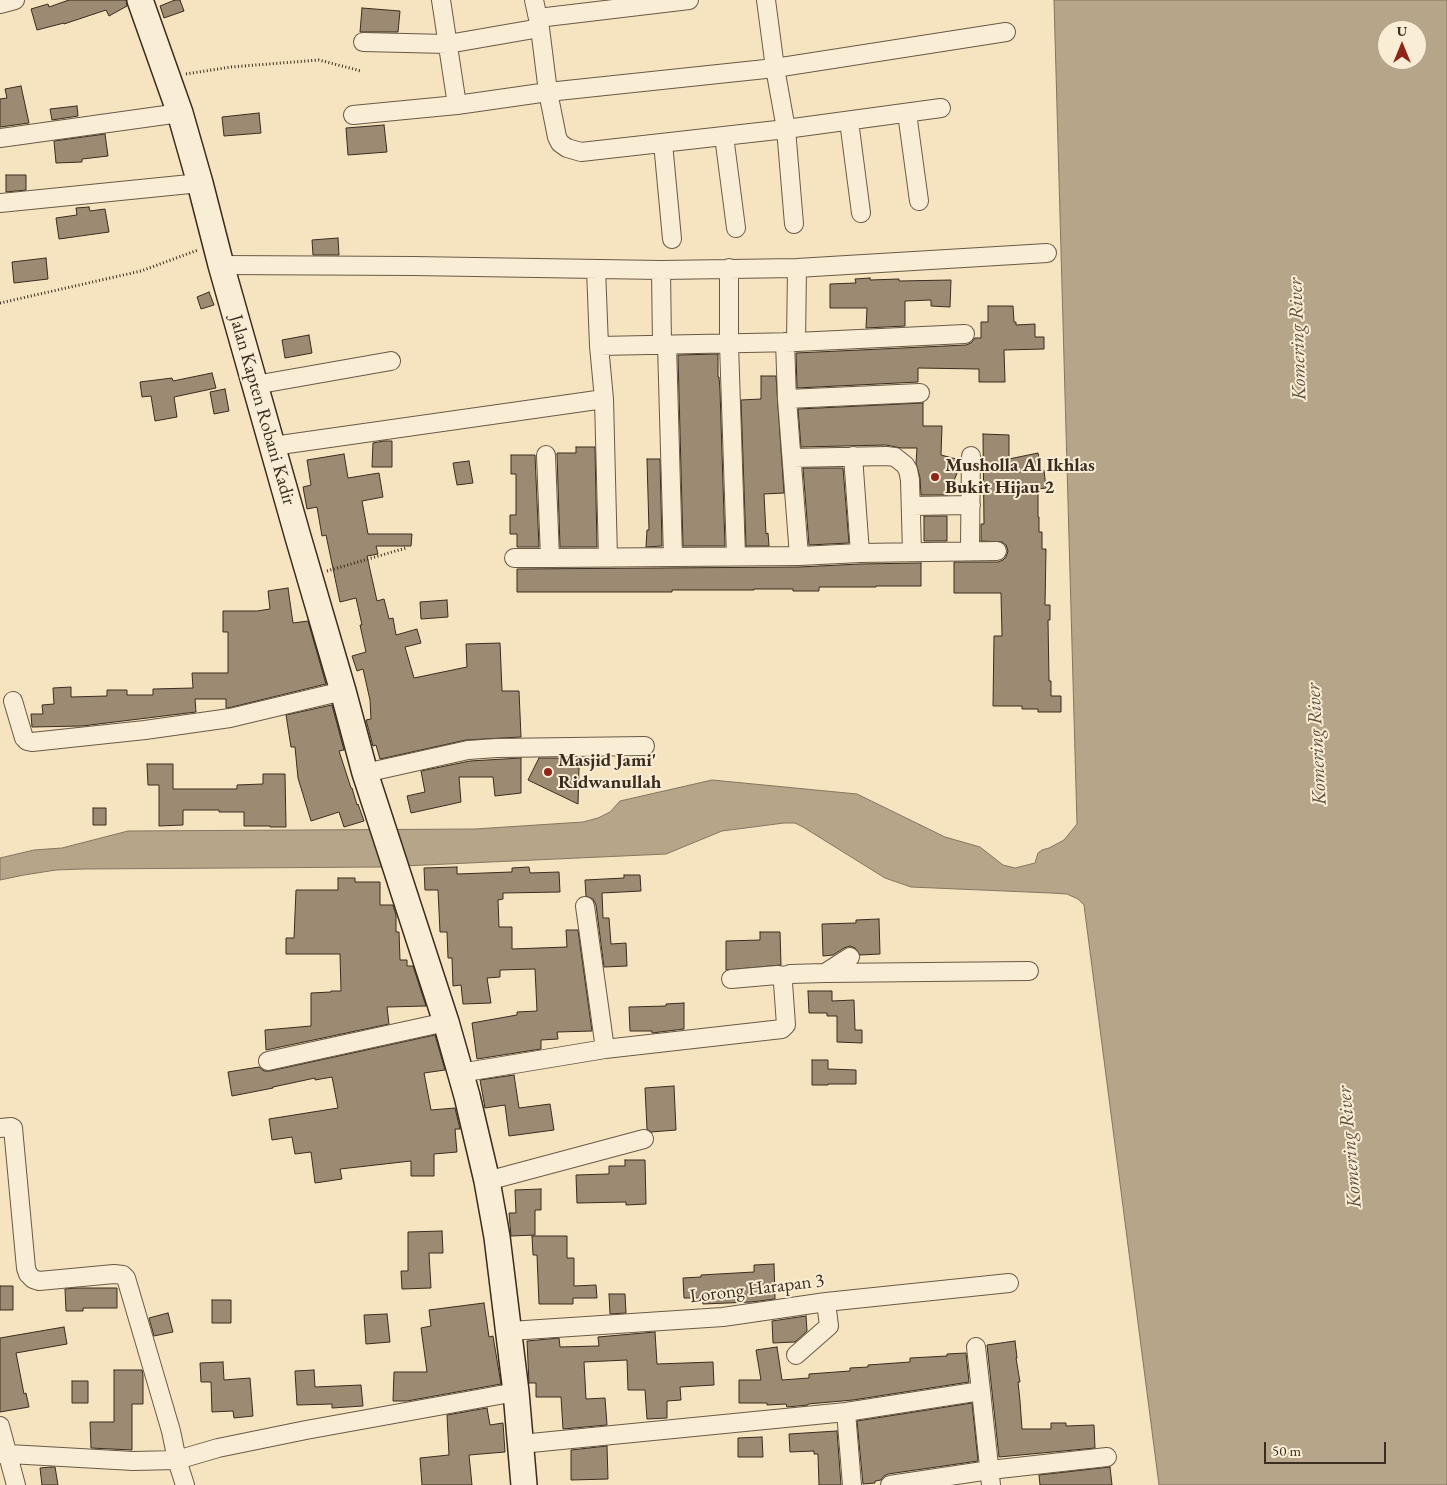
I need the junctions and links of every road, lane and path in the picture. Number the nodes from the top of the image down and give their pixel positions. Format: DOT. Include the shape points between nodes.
graph roads {
  1 [pos="15,0"];
  2 [pos="140,0"];
  3 [pos="440,0"];
  4 [pos="534,0"];
  5 [pos="689,0"];
  6 [pos="766,0"];
  7 [pos="0,4"];
  8 [pos="539,23"];
  9 [pos="1006,32"];
  10 [pos="363,42"];
  11 [pos="448,44"];
  12 [pos="776,68"];
  13 [pos="362,71"];
  14 [pos="168,77"];
  15 [pos="548,92"];
  16 [pos="457,105"];
  17 [pos="940,108"];
  18 [pos="180,113"];
  19 [pos="907,113"];
  20 [pos="353,114"];
  21 [pos="850,121"];
  22 [pos="786,129"];
  23 [pos="724,136"];
  24 [pos="0,138"];
  25 [pos="663,143"];
  26 [pos="200,183"];
  27 [pos="919,201"];
  28 [pos="0,203"];
  29 [pos="861,213"];
  30 [pos="794,224"];
  31 [pos="736,228"];
  32 [pos="672,239"];
  33 [pos="1047,253"];
  34 [pos="218,254"];
  35 [pos="729,268"];
  36 [pos="797,268"];
  37 [pos="596,269"];
  38 [pos="661,270"];
  39 [pos="0,302"];
  40 [pos="965,334"];
  41 [pos="791,342"];
  42 [pos="729,344"];
  43 [pos="664,345"];
  44 [pos="598,346"];
  45 [pos="391,362"];
  46 [pos="255,385"];
  47 [pos="920,393"];
  48 [pos="604,399"];
  49 [pos="787,400"];
  50 [pos="273,446"];
  51 [pos="546,455"];
  52 [pos="853,456"];
  53 [pos="971,456"];
  54 [pos="792,458"];
  55 [pos="971,505"];
  56 [pos="911,506"];
  57 [pos="970,544"];
  58 [pos="406,548"];
  59 [pos="997,551"];
  60 [pos="912,552"];
  61 [pos="860,553"];
  62 [pos="736,556"];
  63 [pos="799,556"];
  64 [pos="673,557"];
  65 [pos="514,558"];
  66 [pos="550,558"];
  67 [pos="608,558"];
  68 [pos="310,576"];
  69 [pos="343,691"];
  70 [pos="13,701"];
  71 [pos="645,746"];
  72 [pos="365,773"];
  73 [pos="585,906"];
  74 [pos="850,957"];
  75 [pos="1029,971"];
  76 [pos="825,973"];
  77 [pos="785,976"];
  78 [pos="731,979"];
  79 [pos="446,1022"];
  80 [pos="605,1049"];
  81 [pos="268,1061"];
  82 [pos="460,1073"];
  83 [pos="0,1128"];
  84 [pos="644,1139"];
  85 [pos="487,1181"];
  86 [pos="1009,1283"];
  87 [pos="826,1302"];
  88 [pos="510,1331"];
  89 [pos="976,1347"];
  90 [pos="796,1355"];
  91 [pos="981,1390"];
  92 [pos="516,1392"];
  93 [pos="846,1412"];
  94 [pos="0,1426"];
  95 [pos="521,1444"];
  96 [pos="4,1454"];
  97 [pos="1107,1457"];
  98 [pos="177,1460"];
  99 [pos="990,1478"];
  100 [pos="16,1485"];
  101 [pos="185,1485"];
  102 [pos="524,1485"];
  103 [pos="852,1485"];
  104 [pos="890,1485"];
  1 -- 7 [label="street"];
  2 -- 14 [label="main road, Jalan Kapten Robani Kadir"];
  3 -- 11 [label="street"];
  4 -- 8 [label="street"];
  5 -- 8 [label="street"];
  6 -- 12 [label="street"];
  8 -- 11 [label="street"];
  8 -- 15 [label="street"];
  9 -- 12 [label="street"];
  10 -- 11 [label="street"];
  11 -- 16 [label="street"];
  12 -- 15 [label="street"];
  12 -- 22 [label="street"];
  13 -- 14 [label="path" via="319,60 231,67"];
  14 -- 18 [label="main road, Jalan Kapten Robani Kadir"];
  15 -- 16 [label="street"];
  15 -- 25 [label="street" via="557,137 567,148 581,152"];
  16 -- 20 [label="street"];
  17 -- 19 [label="street"];
  18 -- 24 [label="street"];
  18 -- 26 [label="main road, Jalan Kapten Robani Kadir"];
  19 -- 21 [label="street"];
  19 -- 27 [label="street"];
  21 -- 22 [label="street"];
  21 -- 29 [label="street"];
  22 -- 23 [label="street"];
  22 -- 30 [label="street"];
  23 -- 25 [label="street"];
  23 -- 31 [label="street"];
  25 -- 32 [label="street"];
  26 -- 28 [label="street"];
  26 -- 34 [label="main road, Jalan Kapten Robani Kadir"];
  33 -- 36 [label="street"];
  34 -- 37 [label="street" via="413,266"];
  34 -- 39 [label="path"];
  34 -- 46 [label="main road, Jalan Kapten Robani Kadir"];
  35 -- 36 [label="street"];
  35 -- 38 [label="street"];
  35 -- 42 [label="street"];
  36 -- 41 [label="street"];
  37 -- 38 [label="street"];
  37 -- 44 [label="street"];
  38 -- 43 [label="street"];
  40 -- 41 [label="street"];
  41 -- 42 [label="street"];
  41 -- 49 [label="street"];
  42 -- 43 [label="street"];
  42 -- 62 [label="street"];
  43 -- 44 [label="street"];
  43 -- 64 [label="street"];
  44 -- 48 [label="street"];
  45 -- 46 [label="street"];
  46 -- 50 [label="main road, Jalan Kapten Robani Kadir"];
  47 -- 49 [label="street"];
  48 -- 50 [label="street"];
  48 -- 67 [label="street"];
  49 -- 54 [label="street"];
  50 -- 68 [label="main road, Jalan Kapten Robani Kadir"];
  51 -- 66 [label="street"];
  52 -- 54 [label="street"];
  52 -- 56 [label="street" via="895,457 905,465 910,475"];
  52 -- 61 [label="street"];
  53 -- 55 [label="street"];
  54 -- 63 [label="street"];
  55 -- 56 [label="street"];
  55 -- 57 [label="street"];
  56 -- 60 [label="street"];
  58 -- 68 [label="path"];
  59 -- 60 [label="street"];
  60 -- 61 [label="street"];
  61 -- 63 [label="street"];
  62 -- 63 [label="street"];
  62 -- 64 [label="street"];
  64 -- 67 [label="street"];
  65 -- 66 [label="street"];
  66 -- 67 [label="street"];
  68 -- 69 [label="main road, Jalan Kapten Robani Kadir"];
  69 -- 70 [label="street" via="230,718 32,742 27,741 22,733"];
  69 -- 72 [label="main road, Jalan Kapten Robani Kadir"];
  71 -- 72 [label="street" via="468,750"];
  72 -- 79 [label="main road, Jalan Kapten Robani Kadir"];
  73 -- 80 [label="street"];
  74 -- 76 [label="street"];
  75 -- 76 [label="street"];
  76 -- 77 [label="street"];
  77 -- 78 [label="street"];
  77 -- 80 [label="street" via="786,1025 782,1029"];
  79 -- 81 [label="street"];
  79 -- 82 [label="main road, Jalan Kapten Robani Kadir"];
  80 -- 82 [label="street"];
  82 -- 85 [label="main road, Jalan Kapten Robani Kadir"];
  83 -- 98 [label="street" via="13,1128 28,1274 39,1281 114,1274 126,1278"];
  84 -- 85 [label="street"];
  85 -- 88 [label="main road, Jalan Kapten Robani Kadir"];
  86 -- 87 [label="street, Lorong Harapan 3"];
  87 -- 88 [label="street, Lorong Harapan 3" via="723,1317"];
  87 -- 90 [label="street" via="829,1326"];
  88 -- 92 [label="main road, Jalan Kapten Robani Kadir"];
  89 -- 91 [label="street"];
  91 -- 93 [label="street"];
  91 -- 99 [label="street"];
  92 -- 95 [label="main road, Jalan Kapten Robani Kadir"];
  92 -- 98 [label="street" via="306,1430"];
  93 -- 95 [label="street"];
  93 -- 103 [label="street"];
  94 -- 96 [label="street"];
  95 -- 102 [label="main road, Jalan Kapten Robani Kadir"];
  96 -- 98 [label="street" via="133,1461"];
  96 -- 100 [label="street"];
  97 -- 99 [label="street"];
  98 -- 101 [label="street"];
  99 -- 104 [label="street"];
}
